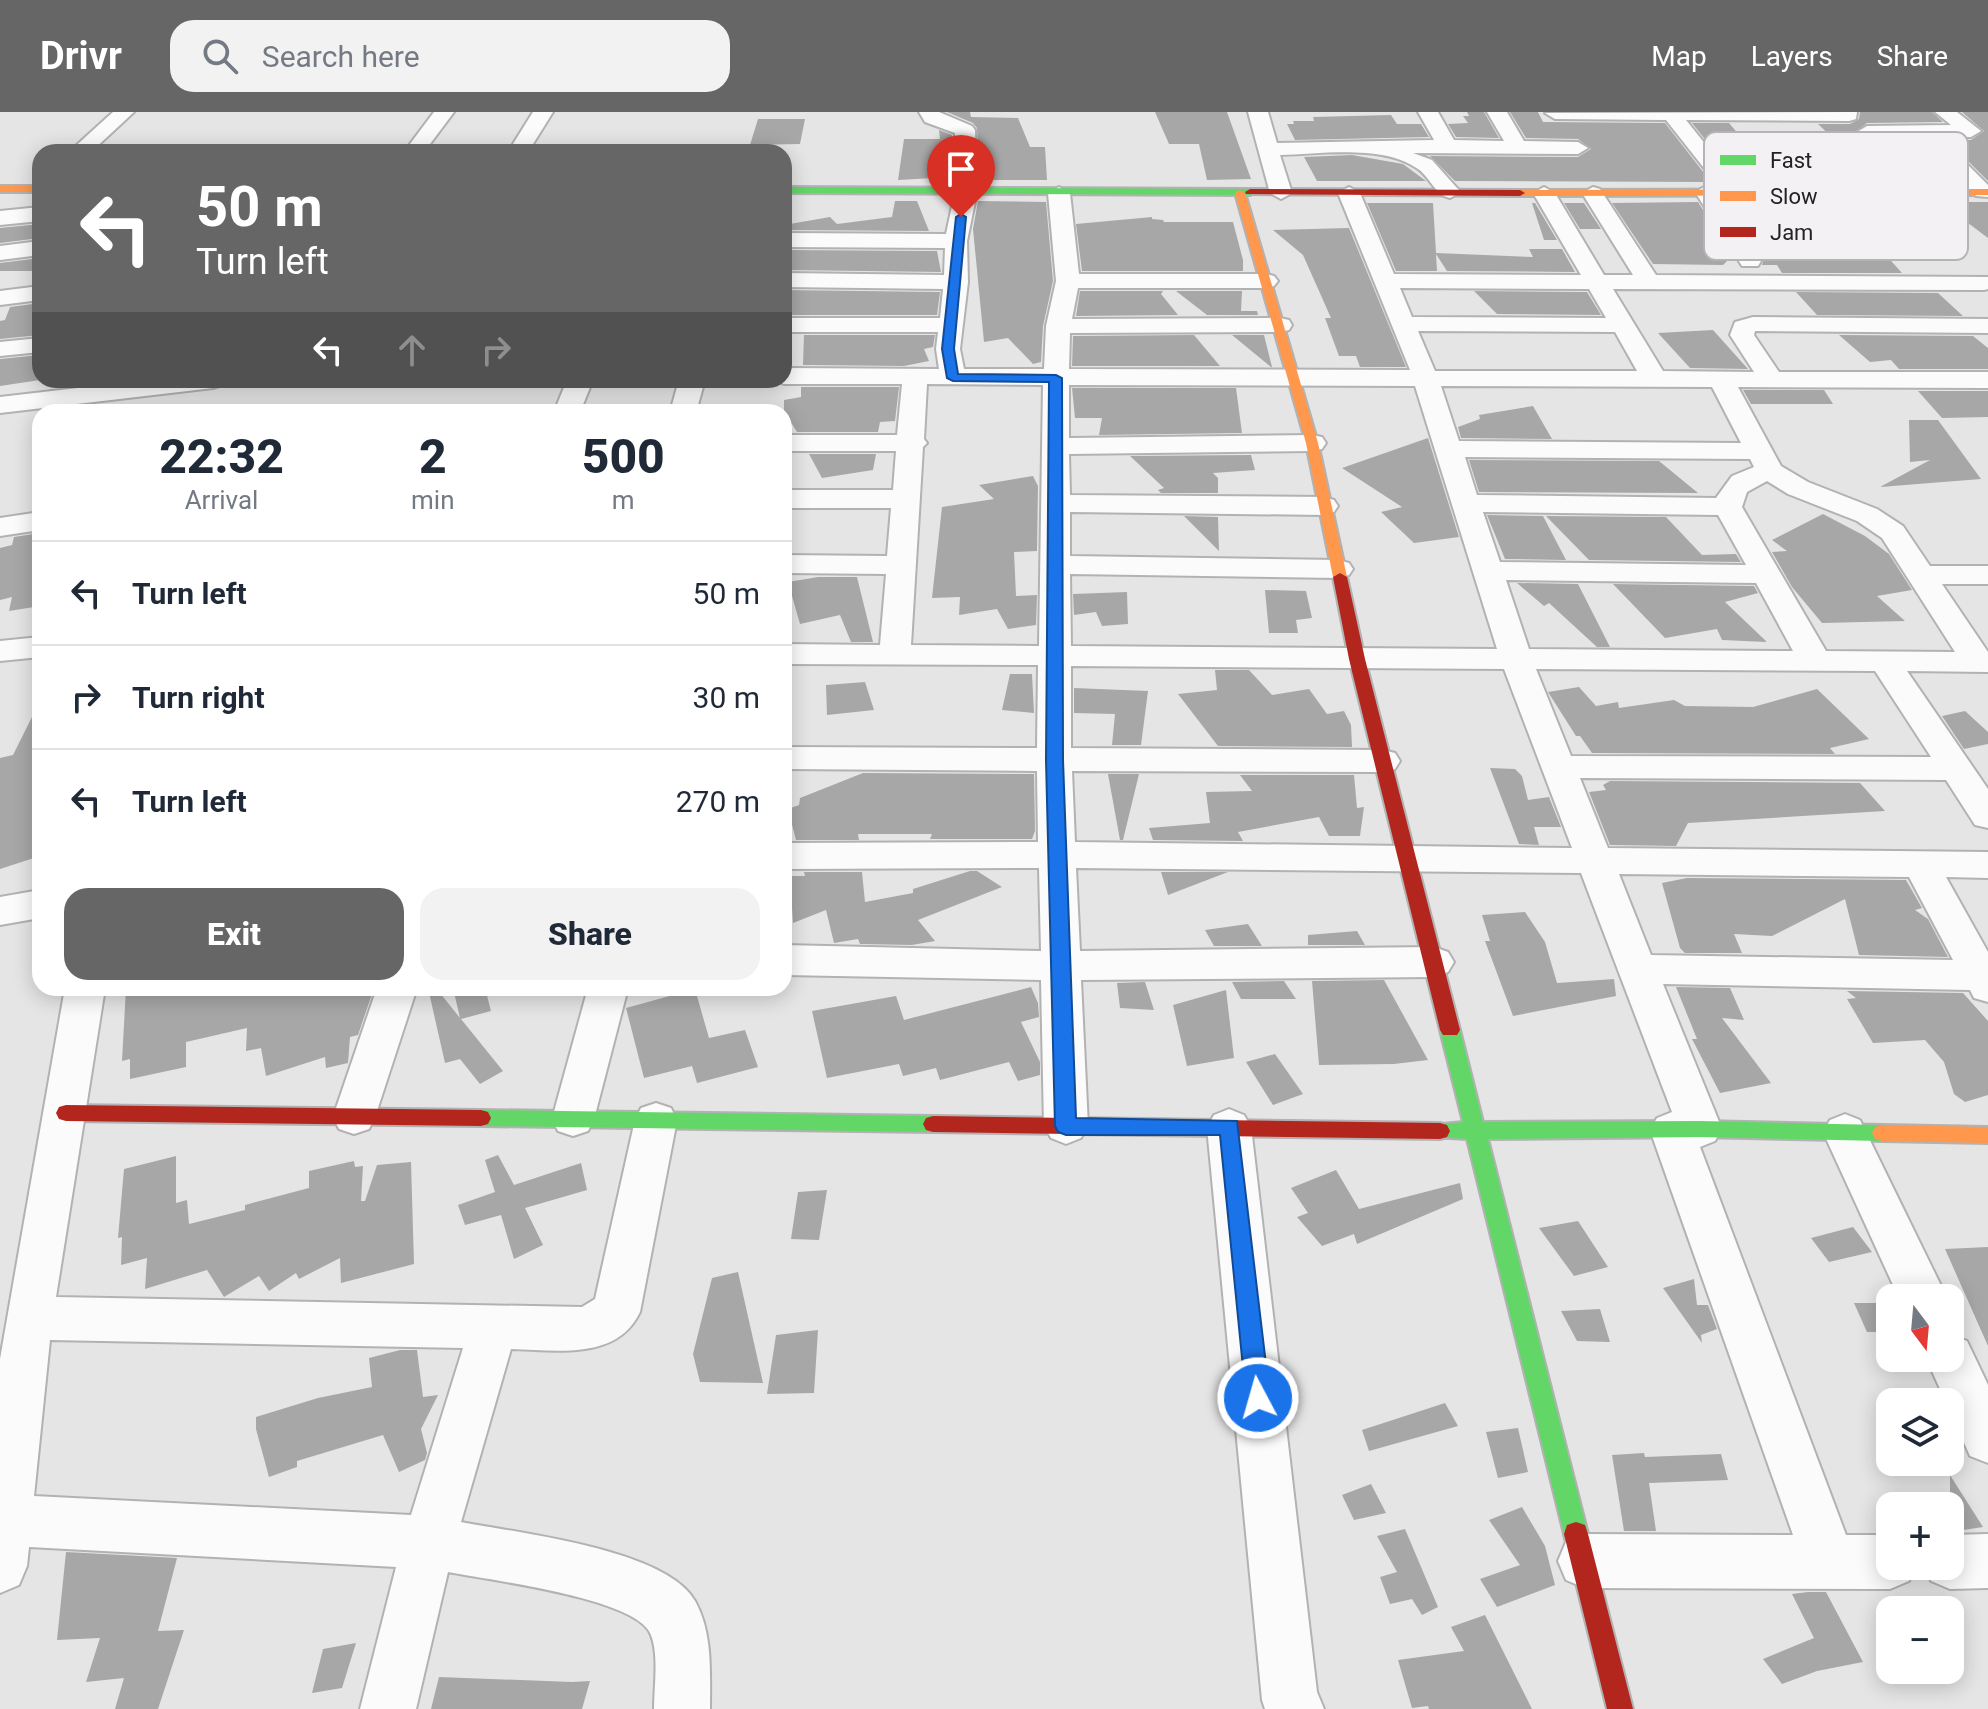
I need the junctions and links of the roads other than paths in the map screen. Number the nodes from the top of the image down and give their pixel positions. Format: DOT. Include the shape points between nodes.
graph roads {
  1 [pos="124,112"];
  2 [pos="444,112"];
  3 [pos="543,112"];
  4 [pos="929,112"];
  5 [pos="1258,112"];
  6 [pos="1428,112"];
  7 [pos="1497,112"];
  8 [pos="1555,112"];
  9 [pos="1670,113"];
  10 [pos="1848,113"];
  11 [pos="1947,114"];
  12 [pos="1988,116"];
  13 [pos="1923,131"];
  14 [pos="1867,132"];
  15 [pos="1980,132"];
  16 [pos="88,144"];
  17 [pos="420,144"];
  18 [pos="523,144"];
  19 [pos="1447,146"];
  20 [pos="1518,147"];
  21 [pos="1382,148"];
  22 [pos="1578,148"];
  23 [pos="1268,149"];
  24 [pos="1704,155"];
  25 [pos="1968,175"];
  26 [pos="32,188"];
  27 [pos="0,189"];
  28 [pos="792,190"];
  29 [pos="966,192"];
  30 [pos="1450,192"];
  31 [pos="1704,192"];
  32 [pos="1986,192"];
  33 [pos="1059,193"];
  34 [pos="1240,193"];
  35 [pos="1281,193"];
  36 [pos="1349,193"];
  37 [pos="1544,193"];
  38 [pos="1600,193"];
  39 [pos="32,215"];
  40 [pos="0,218"];
  41 [pos="792,240"];
  42 [pos="956,241"];
  43 [pos="32,249"];
  44 [pos="0,253"];
  45 [pos="1750,260"];
  46 [pos="1961,260"];
  47 [pos="792,280"];
  48 [pos="1068,281"];
  49 [pos="1266,281"];
  50 [pos="1384,281"];
  51 [pos="1595,281"];
  52 [pos="1648,281"];
  53 [pos="1764,281"];
  54 [pos="956,282"];
  55 [pos="1986,285"];
  56 [pos="32,294"];
  57 [pos="0,298"];
  58 [pos="1403,324"];
  59 [pos="792,325"];
  60 [pos="950,325"];
  61 [pos="1280,325"];
  62 [pos="1620,325"];
  63 [pos="1793,325"];
  64 [pos="1058,326"];
  65 [pos="1988,326"];
  66 [pos="32,346"];
  67 [pos="0,349"];
  68 [pos="792,376"];
  69 [pos="915,377"];
  70 [pos="953,378"];
  71 [pos="1056,378"];
  72 [pos="1294,379"];
  73 [pos="1426,379"];
  74 [pos="1988,380"];
  75 [pos="1656,381"];
  76 [pos="1722,381"];
  77 [pos="1773,381"];
  78 [pos="71,388"];
  79 [pos="42,390"];
  80 [pos="0,405"];
  81 [pos="792,443"];
  82 [pos="913,443"];
  83 [pos="1312,443"];
  84 [pos="1054,446"];
  85 [pos="1450,449"];
  86 [pos="1764,461"];
  87 [pos="792,499"];
  88 [pos="907,499"];
  89 [pos="1057,503"];
  90 [pos="1467,503"];
  91 [pos="1324,506"];
  92 [pos="1728,507"];
  93 [pos="32,522"];
  94 [pos="0,527"];
  95 [pos="792,564"];
  96 [pos="901,565"];
  97 [pos="1056,565"];
  98 [pos="1338,569"];
  99 [pos="1488,571"];
  100 [pos="1765,574"];
  101 [pos="1921,575"];
  102 [pos="1988,575"];
  103 [pos="32,648"];
  104 [pos="0,651"];
  105 [pos="895,653"];
  106 [pos="792,654"];
  107 [pos="1055,656"];
  108 [pos="1357,659"];
  109 [pos="1516,659"];
  110 [pos="1814,659"];
  111 [pos="1884,661"];
  112 [pos="1983,662"];
  113 [pos="792,758"];
  114 [pos="1054,760"];
  115 [pos="1383,761"];
  116 [pos="1560,767"];
  117 [pos="1976,791"];
  118 [pos="1057,855"];
  119 [pos="792,856"];
  120 [pos="1409,861"];
  121 [pos="1596,861"];
  122 [pos="1920,864"];
  123 [pos="1988,865"];
  124 [pos="32,905"];
  125 [pos="0,911"];
  126 [pos="792,960"];
  127 [pos="1434,962"];
  128 [pos="1062,966"];
  129 [pos="1639,969"];
  130 [pos="1985,981"];
  131 [pos="84,996"];
  132 [pos="394,996"];
  133 [pos="606,996"];
  134 [pos="66,1113"];
  135 [pos="354,1117"];
  136 [pos="573,1119"];
  137 [pos="656,1120"];
  138 [pos="1066,1126"];
  139 [pos="1229,1127"];
  140 [pos="1686,1130"];
  141 [pos="1474,1131"];
  142 [pos="1845,1132"];
  143 [pos="1988,1135"];
  144 [pos="1916,1284"];
  145 [pos="29,1318"];
  146 [pos="494,1327"];
  147 [pos="1957,1372"];
  148 [pos="1988,1439"];
  149 [pos="429,1542"];
  150 [pos="3,1543"];
  151 [pos="1585,1561"];
  152 [pos="1988,1561"];
  153 [pos="1829,1562"];
  154 [pos="1876,1562"];
  155 [pos="1964,1562"];
  156 [pos="388,1709"];
  157 [pos="682,1709"];
  158 [pos="1296,1709"];
  159 [pos="1620,1709"];
  1 -- 16 [label="street"];
  2 -- 17 [label="street"];
  3 -- 18 [label="street"];
  4 -- 29 [label="street" via="932,118 965,130"];
  5 -- 23 [label="street"];
  6 -- 19 [label="street"];
  7 -- 20 [label="street"];
  8 -- 9 [label="street"];
  8 -- 22 [label="street"];
  9 -- 10 [label="street"];
  9 -- 24 [label="street"];
  10 -- 14 [label="street"];
  11 -- 12 [label="street"];
  11 -- 15 [label="street"];
  13 -- 14 [label="street"];
  13 -- 15 [label="street"];
  19 -- 20 [label="street"];
  19 -- 21 [label="street"];
  20 -- 22 [label="street"];
  21 -- 23 [label="street"];
  21 -- 30 [label="street" via="1425,164"];
  22 -- 38 [label="street"];
  23 -- 35 [label="street"];
  25 -- 32 [label="street"];
  26 -- 27 [label="street"];
  28 -- 29 [label="street"];
  29 -- 33 [label="street"];
  29 -- 42 [label="street"];
  30 -- 36 [label="street"];
  30 -- 37 [label="street"];
  31 -- 38 [label="street"];
  33 -- 34 [label="street"];
  33 -- 48 [label="street"];
  34 -- 35 [label="street"];
  34 -- 49 [label="street"];
  35 -- 36 [label="street"];
  36 -- 50 [label="street"];
  37 -- 38 [label="street"];
  37 -- 51 [label="street"];
  38 -- 52 [label="street"];
  39 -- 40 [label="street"];
  41 -- 42 [label="street"];
  42 -- 54 [label="street"];
  43 -- 44 [label="street"];
  45 -- 53 [label="street"];
  46 -- 55 [label="street"];
  47 -- 54 [label="street"];
  48 -- 49 [label="street"];
  48 -- 64 [label="street"];
  49 -- 61 [label="street"];
  50 -- 51 [label="street"];
  50 -- 58 [label="street"];
  51 -- 52 [label="street"];
  51 -- 62 [label="street"];
  52 -- 53 [label="street"];
  53 -- 55 [label="street"];
  53 -- 63 [label="street"];
  54 -- 60 [label="street"];
  56 -- 57 [label="street"];
  58 -- 62 [label="street"];
  58 -- 73 [label="street"];
  59 -- 60 [label="street"];
  60 -- 70 [label="street"];
  61 -- 64 [label="street"];
  61 -- 72 [label="street"];
  62 -- 75 [label="street"];
  63 -- 65 [label="street"];
  63 -- 77 [label="street" via="1753,324 1741,330"];
  64 -- 71 [label="street"];
  66 -- 67 [label="street"];
  68 -- 69 [label="street"];
  69 -- 70 [label="street"];
  69 -- 82 [label="street"];
  70 -- 71 [label="street"];
  71 -- 72 [label="street"];
  71 -- 84 [label="street"];
  72 -- 73 [label="street"];
  72 -- 83 [label="street"];
  73 -- 75 [label="street"];
  73 -- 85 [label="street"];
  74 -- 77 [label="street"];
  75 -- 76 [label="street"];
  76 -- 77 [label="street"];
  76 -- 86 [label="street"];
  78 -- 79 [label="street"];
  79 -- 80 [label="street"];
  81 -- 82 [label="street"];
  82 -- 88 [label="street"];
  83 -- 84 [label="street"];
  83 -- 91 [label="street"];
  84 -- 89 [label="street"];
  85 -- 86 [label="street"];
  85 -- 90 [label="street"];
  86 -- 92 [label="street" via="1738,482"];
  86 -- 101 [label="street" via="1807,492 1881,522"];
  87 -- 88 [label="street"];
  88 -- 96 [label="street"];
  89 -- 91 [label="street"];
  89 -- 97 [label="street"];
  90 -- 92 [label="street"];
  90 -- 99 [label="street"];
  91 -- 98 [label="street"];
  92 -- 100 [label="street"];
  93 -- 94 [label="street"];
  95 -- 96 [label="street"];
  96 -- 105 [label="street"];
  97 -- 98 [label="street"];
  97 -- 107 [label="street"];
  98 -- 108 [label="street"];
  99 -- 100 [label="street"];
  99 -- 109 [label="street"];
  100 -- 110 [label="street"];
  101 -- 102 [label="street"];
  101 -- 112 [label="street"];
  103 -- 104 [label="street"];
  105 -- 106 [label="street"];
  105 -- 107 [label="street"];
  107 -- 108 [label="street"];
  107 -- 114 [label="street"];
  108 -- 109 [label="street"];
  108 -- 115 [label="street"];
  109 -- 110 [label="street"];
  109 -- 116 [label="street"];
  110 -- 111 [label="street"];
  111 -- 112 [label="street"];
  111 -- 117 [label="street"];
  113 -- 114 [label="street"];
  114 -- 115 [label="street"];
  114 -- 118 [label="street"];
  115 -- 120 [label="street"];
  116 -- 117 [label="street"];
  116 -- 121 [label="street"];
  118 -- 119 [label="street"];
  118 -- 120 [label="street"];
  118 -- 128 [label="street"];
  120 -- 121 [label="street"];
  120 -- 127 [label="street"];
  121 -- 122 [label="street"];
  121 -- 129 [label="street"];
  122 -- 123 [label="street"];
  122 -- 130 [label="street"];
  124 -- 125 [label="street"];
  126 -- 128 [label="street"];
  127 -- 128 [label="street"];
  127 -- 141 [label="street"];
  128 -- 138 [label="street"];
  129 -- 130 [label="street"];
  129 -- 140 [label="street"];
  131 -- 134 [label="street"];
  132 -- 135 [label="street"];
  133 -- 136 [label="street"];
  134 -- 135 [label="street"];
  134 -- 145 [label="street"];
  135 -- 136 [label="street"];
  136 -- 137 [label="street"];
  137 -- 138 [label="street"];
  137 -- 146 [label="street" via="616,1312 588,1329"];
  138 -- 139 [label="street"];
  139 -- 141 [label="street"];
  139 -- 158 [label="street" via="1290,1700"];
  140 -- 141 [label="street"];
  140 -- 142 [label="street"];
  140 -- 153 [label="street"];
  141 -- 151 [label="street"];
  142 -- 143 [label="street"];
  142 -- 144 [label="street"];
  145 -- 146 [label="street"];
  145 -- 150 [label="street"];
  146 -- 149 [label="street"];
  147 -- 148 [label="street"];
  149 -- 150 [label="street"];
  149 -- 156 [label="street"];
  149 -- 157 [label="street" via="613,1578 657,1599 675,1618 682,1649"];
  151 -- 153 [label="street"];
  151 -- 159 [label="street"];
  152 -- 155 [label="street"];
  153 -- 154 [label="street"];
}
